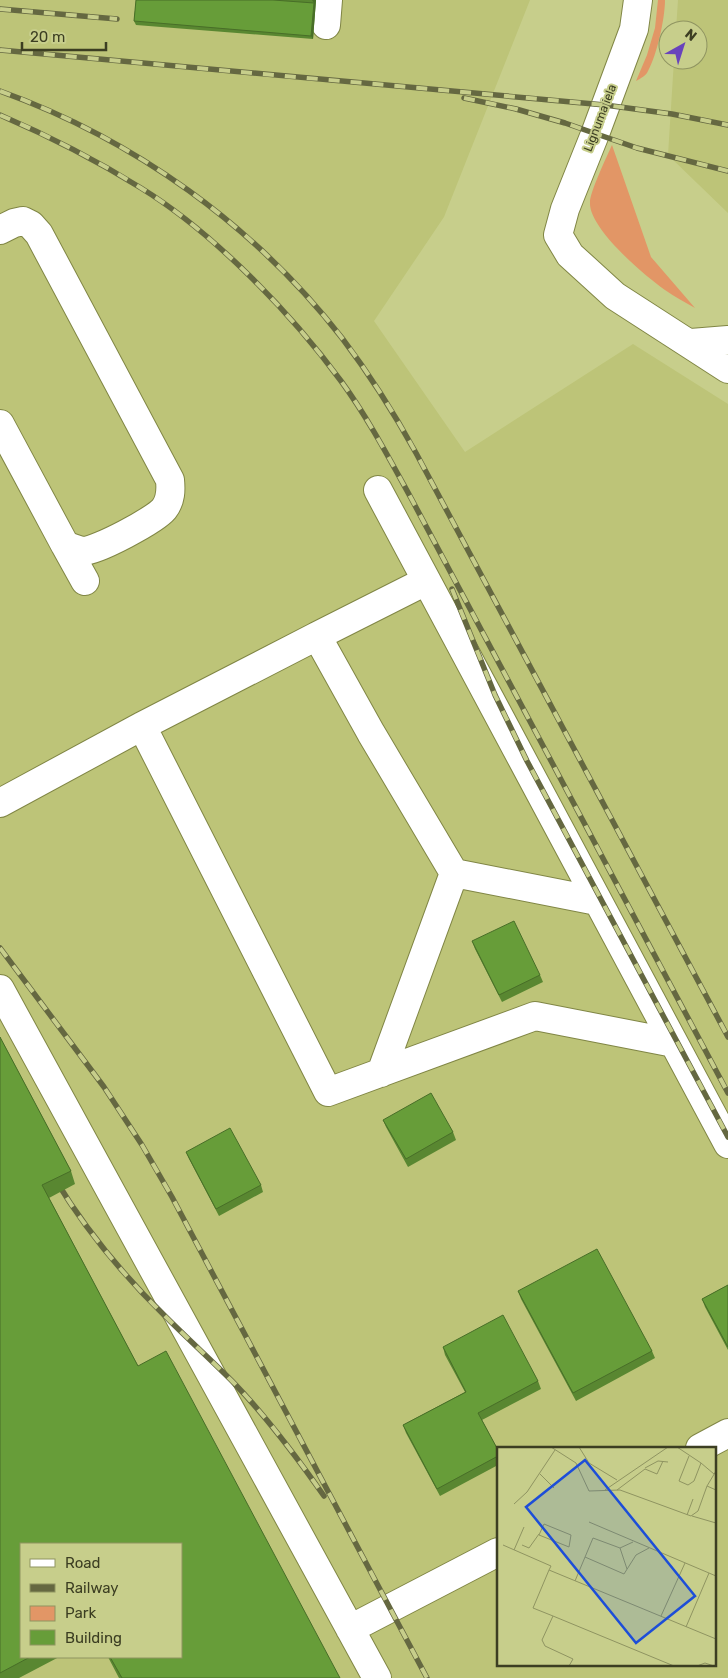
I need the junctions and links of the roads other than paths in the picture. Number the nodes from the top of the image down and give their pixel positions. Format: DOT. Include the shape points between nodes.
graph roads {
  1 [pos="638,0"];
  2 [pos="0,230"];
  3 [pos="728,340"];
  4 [pos="691,343"];
  5 [pos="728,368"];
  6 [pos="0,424"];
  7 [pos="378,490"];
  8 [pos="65,545"];
  9 [pos="85,581"];
  10 [pos="426,581"];
  11 [pos="317,636"];
  12 [pos="142,726"];
  13 [pos="0,803"];
  14 [pos="454,873"];
  15 [pos="597,901"];
  16 [pos="0,989"];
  17 [pos="674,1043"];
  18 [pos="381,1073"];
  19 [pos="728,1144"];
  20 [pos="728,1434"];
  21 [pos="702,1447"];
  22 [pos="497,1553"];
  23 [pos="350,1629"];
  24 [pos="377,1678"];
  1 -- 4 [label="street, Lignuma iela" via="634,29 565,209 558,236 570,255 615,296"];
  2 -- 8 [label="street" via="23,221 32,225 39,234 170,480 171,494 158,516 97,548 82,551"];
  3 -- 4 [label="street"];
  4 -- 5 [label="street"];
  6 -- 8 [label="street"];
  7 -- 10 [label="street"];
  8 -- 9 [label="street"];
  10 -- 11 [label="street"];
  10 -- 15 [label="street"];
  11 -- 12 [label="street"];
  11 -- 14 [label="street"];
  12 -- 13 [label="street"];
  12 -- 18 [label="street" via="328,1092"];
  14 -- 15 [label="street"];
  14 -- 18 [label="street"];
  15 -- 17 [label="street"];
  16 -- 23 [label="street"];
  17 -- 18 [label="street" via="535,1016"];
  17 -- 19 [label="street"];
  20 -- 21 [label="street"];
  22 -- 23 [label="street"];
  23 -- 24 [label="street"];
}
